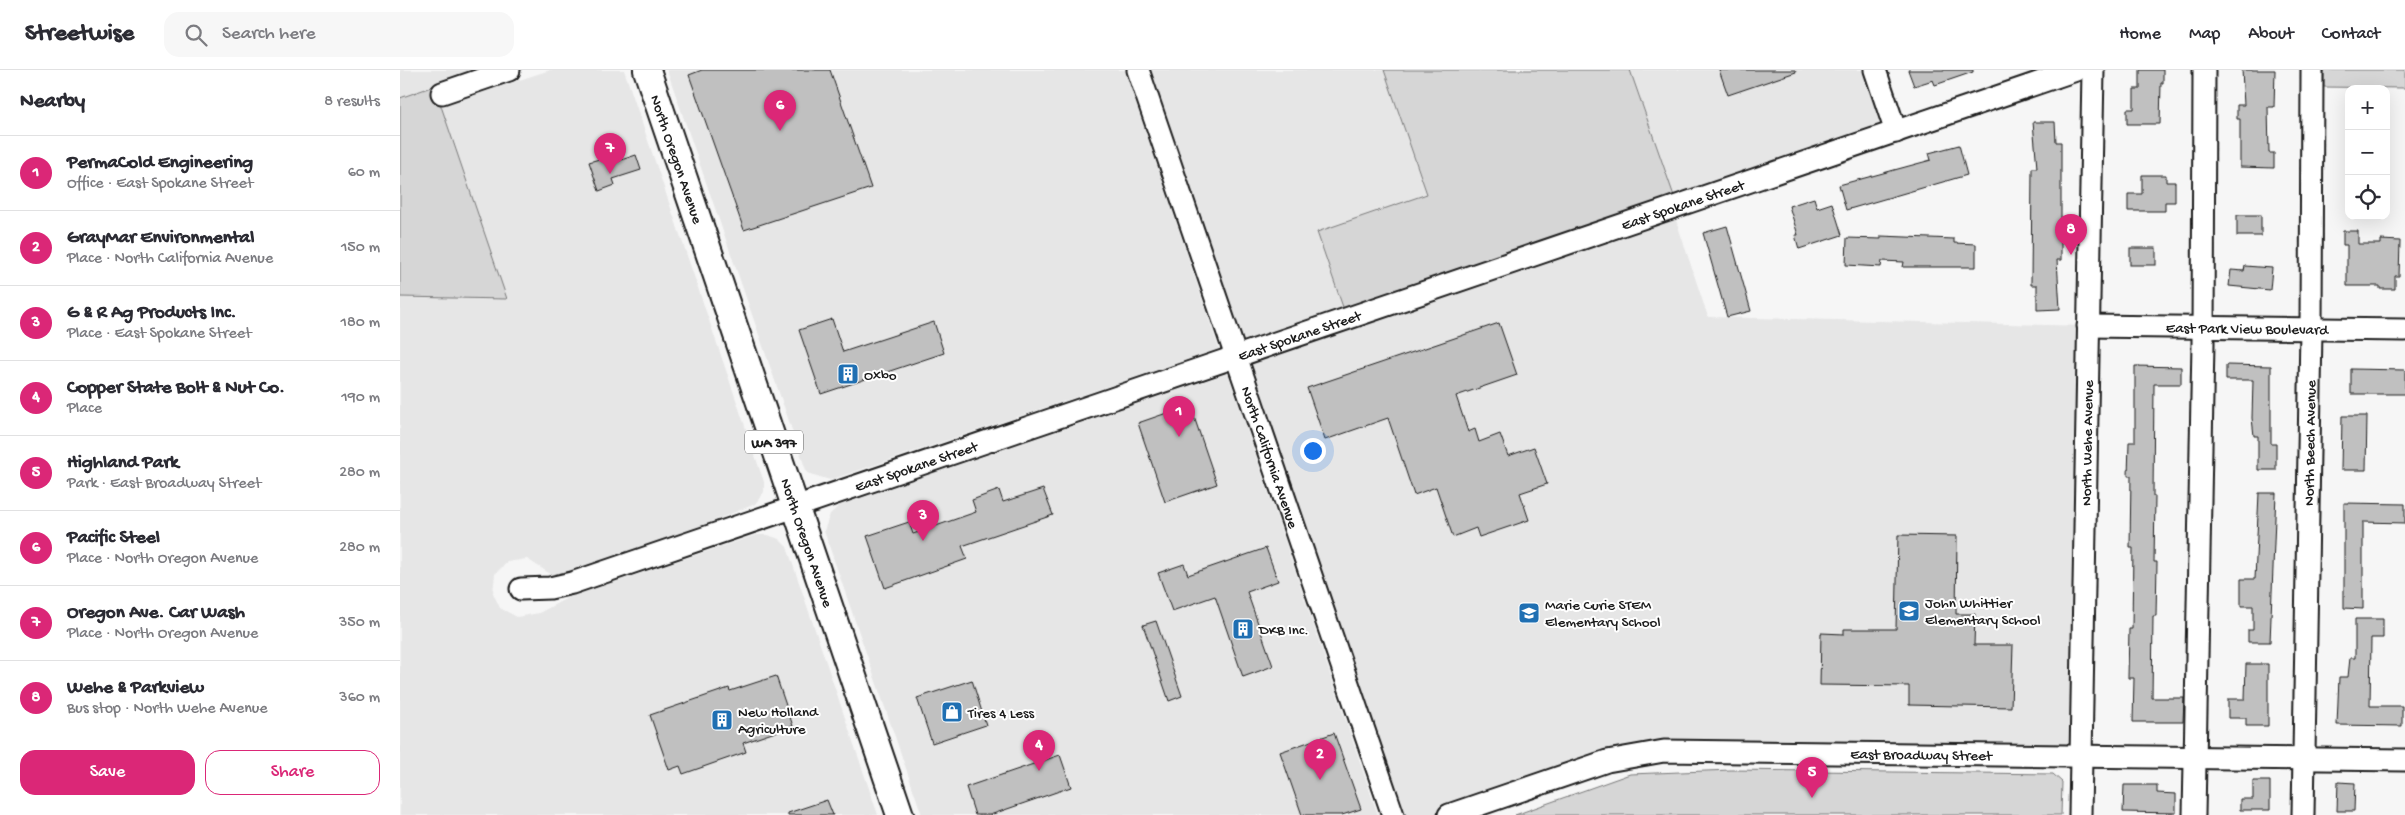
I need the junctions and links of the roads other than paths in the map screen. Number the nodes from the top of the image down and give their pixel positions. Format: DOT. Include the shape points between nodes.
graph roads {
  1 [pos="509,70"];
  2 [pos="647,70"];
  3 [pos="1138,70"];
  4 [pos="1874,70"];
  5 [pos="2076,70"];
  6 [pos="2092,70"];
  7 [pos="2204,70"];
  8 [pos="2312,70"];
  9 [pos="442,93"];
  10 [pos="1896,132"];
  11 [pos="2088,326"];
  12 [pos="2204,327"];
  13 [pos="2311,329"];
  14 [pos="2405,330"];
  15 [pos="1236,356"];
  16 [pos="796,507"];
  17 [pos="521,589"];
  18 [pos="2081,756"];
  19 [pos="2195,757"];
  20 [pos="2304,759"];
  21 [pos="2405,760"];
  22 [pos="900,815"];
  23 [pos="1393,815"];
  24 [pos="1449,815"];
  25 [pos="2080,815"];
  26 [pos="2194,815"];
  27 [pos="2303,815"];
  1 -- 9 [label="street"];
  2 -- 16 [label="main road, North Oregon Avenue / WA 397"];
  3 -- 15 [label="street, North California Avenue"];
  4 -- 10 [label="street"];
  5 -- 10 [label="street, East Spokane Street"];
  6 -- 11 [label="street, North Wehe Avenue"];
  7 -- 12 [label="street"];
  8 -- 13 [label="street, North Beech Avenue"];
  10 -- 15 [label="street, East Spokane Street"];
  11 -- 12 [label="street, East Park View Boulevard"];
  11 -- 18 [label="street, North Wehe Avenue"];
  12 -- 13 [label="street, East Park View Boulevard"];
  12 -- 19 [label="street"];
  13 -- 14 [label="street, East Park View Boulevard"];
  13 -- 20 [label="street, North Beech Avenue"];
  15 -- 16 [label="street, East Spokane Street"];
  15 -- 23 [label="street, North California Avenue"];
  16 -- 17 [label="street, East Spokane Street" via="572,583"];
  16 -- 22 [label="main road, North Oregon Avenue / WA 397"];
  18 -- 19 [label="street, East Broadway Street"];
  18 -- 24 [label="street, East Broadway Street" via="1664,751 1607,761"];
  18 -- 25 [label="street, North Wehe Avenue"];
  19 -- 20 [label="street, East Broadway Street"];
  19 -- 26 [label="street"];
  20 -- 21 [label="street, East Broadway Street"];
  20 -- 27 [label="street, North Beech Avenue"];
}
